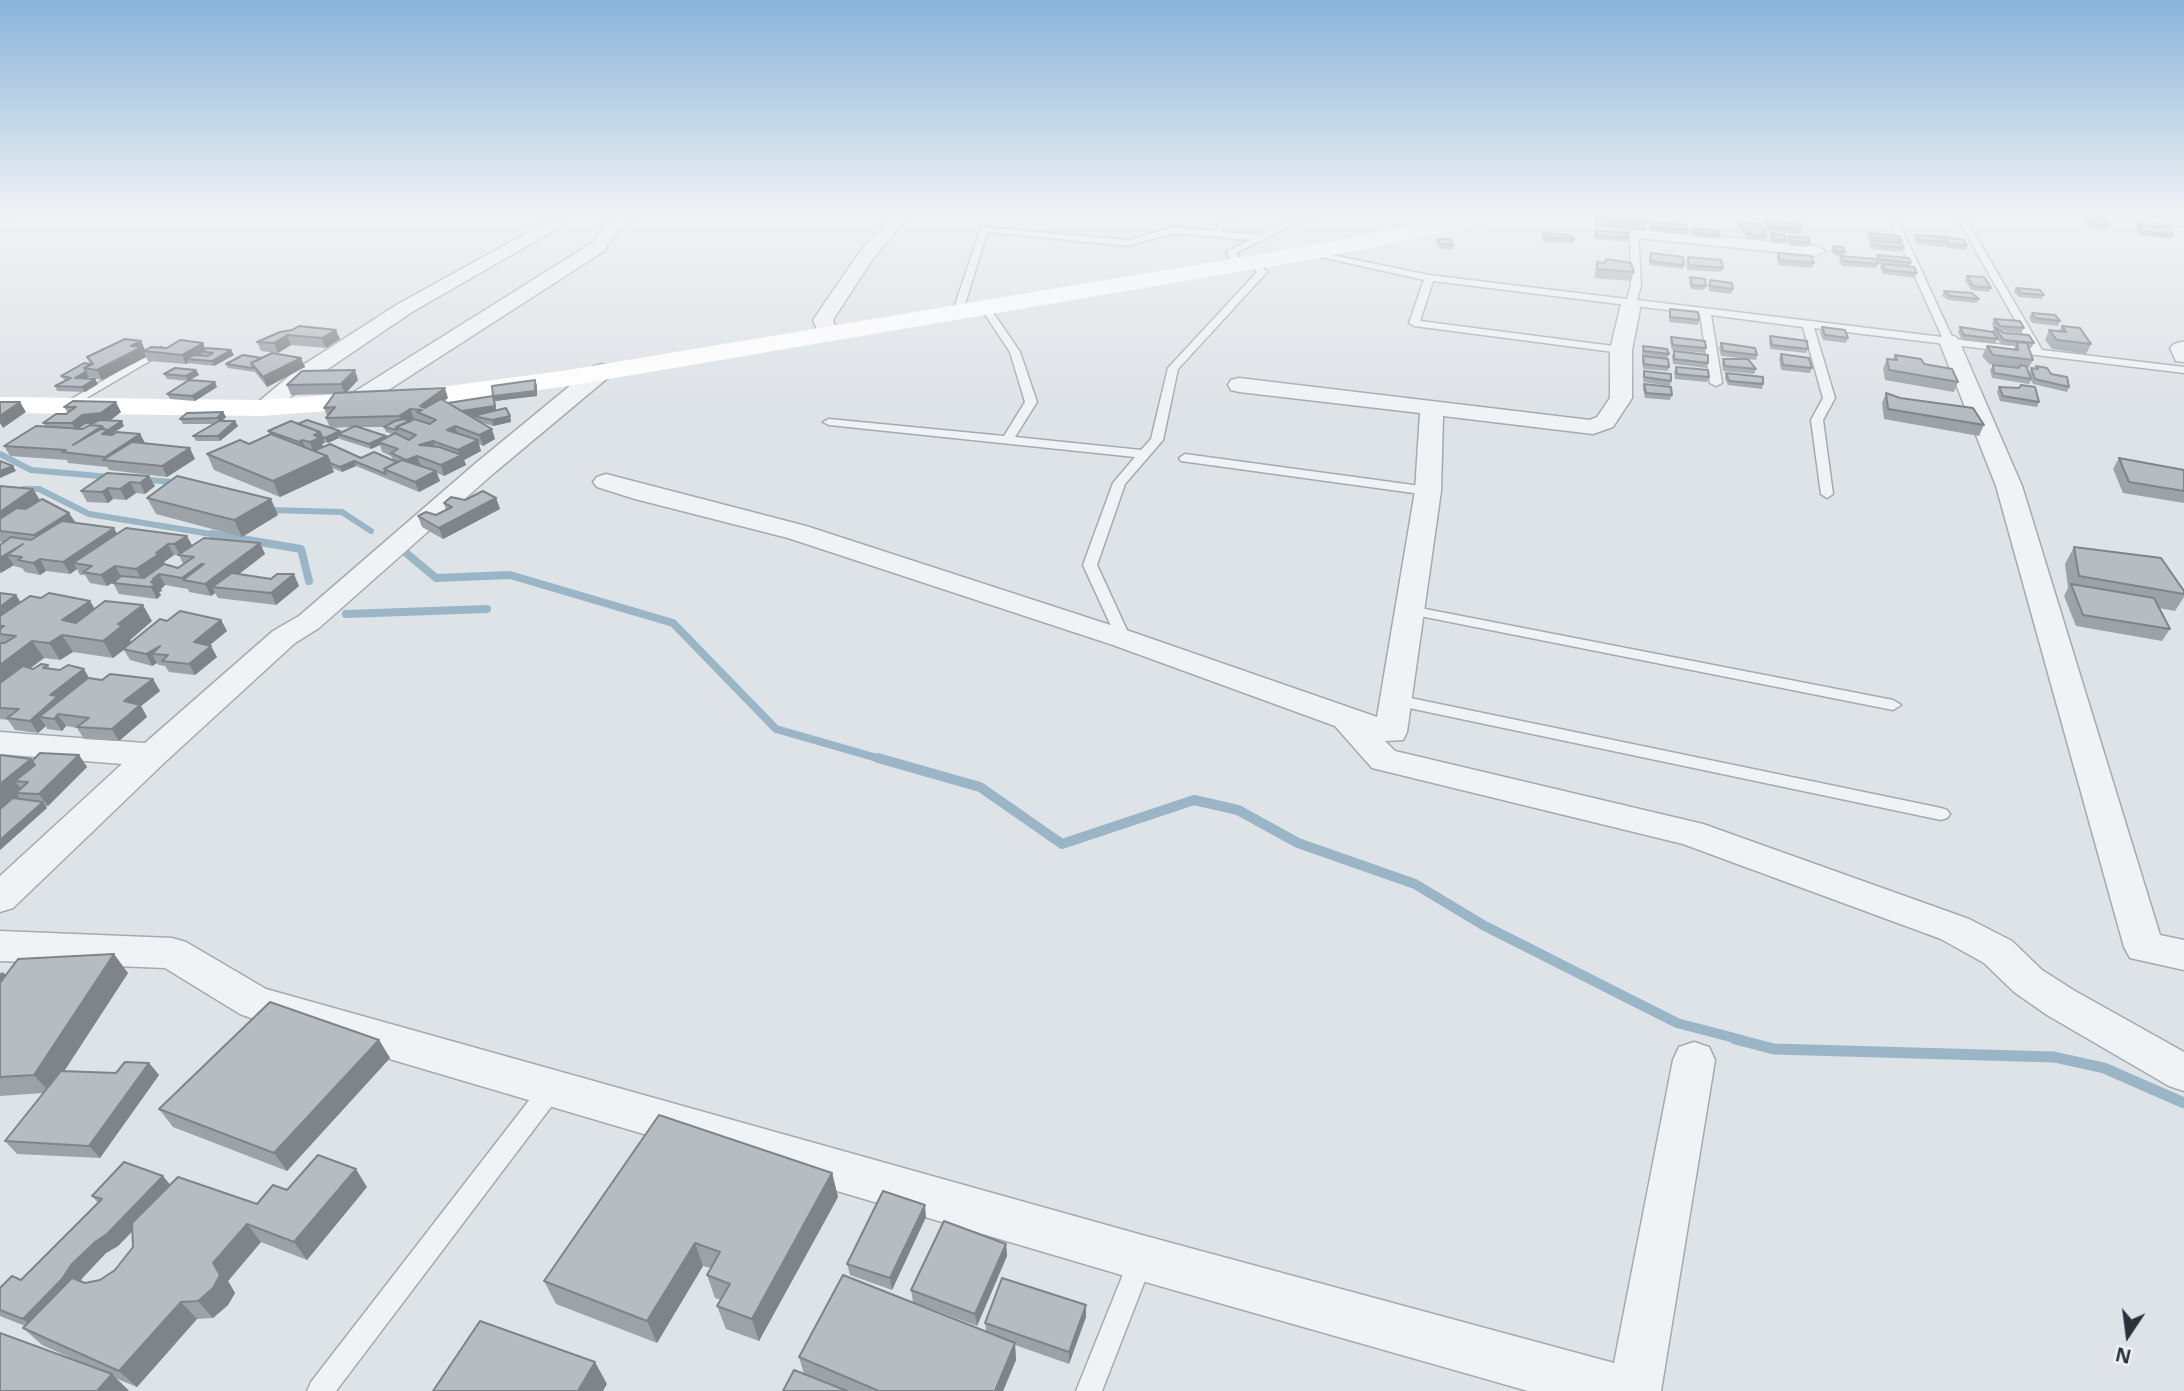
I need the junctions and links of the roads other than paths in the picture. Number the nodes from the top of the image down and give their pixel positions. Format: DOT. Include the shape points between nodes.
graph roads {
  1 [pos="1429,278"];
  2 [pos="456,279"];
  3 [pos="548,279"];
  4 [pos="850,279"];
  5 [pos="968,279"];
  6 [pos="1155,279"];
  7 [pos="1256,279"];
  8 [pos="1436,279"];
  9 [pos="1636,279"];
  10 [pos="1921,279"];
  11 [pos="1996,279"];
  12 [pos="1631,304"];
  13 [pos="985,307"];
  14 [pos="958,311"];
  15 [pos="1705,312"];
  16 [pos="1808,325"];
  17 [pos="828,333"];
  18 [pos="1949,341"];
  19 [pos="161,350"];
  20 [pos="1621,350"];
  21 [pos="2038,351"];
  22 [pos="2184,370"];
  23 [pos="602,371"];
  24 [pos="568,378"];
  25 [pos="1716,383"];
  26 [pos="1239,385"];
  27 [pos="354,402"];
  28 [pos="0,405"];
  29 [pos="67,405"];
  30 [pos="262,408"];
  31 [pos="1432,409"];
  32 [pos="830,422"];
  33 [pos="1008,439"];
  34 [pos="1142,454"];
  35 [pos="1185,458"];
  36 [pos="606,482"];
  37 [pos="1427,491"];
  38 [pos="1828,494"];
  39 [pos="1410,610"];
  40 [pos="284,637"];
  41 [pos="1124,639"];
  42 [pos="1396,699"];
  43 [pos="1893,705"];
  44 [pos="1346,719"];
  45 [pos="0,743"];
  46 [pos="152,755"];
  47 [pos="1941,814"];
  48 [pos="0,898"];
  49 [pos="0,946"];
  50 [pos="2184,955"];
  51 [pos="1694,1060"];
  52 [pos="2184,1073"];
  53 [pos="553,1086"];
  54 [pos="1142,1258"];
  55 [pos="320,1391"];
  56 [pos="1088,1391"];
  57 [pos="1620,1391"];
  58 [pos="1635,1391"];
  1 -- 20 [label="lane" via="1414,323"];
  2 -- 30 [label="street" via="308,372"];
  3 -- 27 [label="street"];
  4 -- 17 [label="street" via="823,320"];
  5 -- 14 [label="lane"];
  6 -- 13 [label="main road"];
  7 -- 34 [label="lane" via="1173,368 1157,440"];
  8 -- 12 [label="lane"];
  9 -- 12 [label="lane"];
  10 -- 18 [label="lane"];
  11 -- 21 [label="lane"];
  12 -- 15 [label="lane"];
  12 -- 20 [label="street"];
  13 -- 14 [label="main road"];
  13 -- 33 [label="lane" via="1015,352 1031,402"];
  14 -- 17 [label="main road"];
  15 -- 16 [label="lane"];
  15 -- 25 [label="lane"];
  16 -- 18 [label="lane"];
  16 -- 38 [label="lane" via="1829,398 1817,420"];
  17 -- 23 [label="main road"];
  18 -- 21 [label="lane"];
  18 -- 50 [label="street" via="2009,486 2144,947"];
  19 -- 29 [label="lane"];
  20 -- 31 [label="street" via="1621,398 1605,422 1593,427"];
  21 -- 22 [label="lane"];
  23 -- 24 [label="main road"];
  23 -- 40 [label="street" via="309,622"];
  24 -- 27 [label="main road"];
  24 -- 40 [label="street" via="297,619"];
  26 -- 31 [label="street"];
  27 -- 30 [label="main road"];
  28 -- 29 [label="main road"];
  29 -- 30 [label="main road"];
  31 -- 37 [label="street"];
  32 -- 33 [label="lane"];
  33 -- 34 [label="lane"];
  34 -- 41 [label="lane" via="1119,483 1090,565"];
  35 -- 37 [label="lane"];
  36 -- 41 [label="street" via="797,532"];
  37 -- 39 [label="street"];
  39 -- 42 [label="street"];
  39 -- 43 [label="lane"];
  40 -- 46 [label="street"];
  41 -- 44 [label="street"];
  42 -- 44 [label="street" via="1391,732"];
  42 -- 47 [label="lane"];
  44 -- 52 [label="street" via="1384,760 1690,833 1955,929 1998,952 2028,981 2061,1003"];
  45 -- 46 [label="street"];
  46 -- 48 [label="street"];
  49 -- 53 [label="street" via="172,953 254,1002"];
  51 -- 58 [label="street"];
  53 -- 54 [label="street"];
  53 -- 55 [label="lane"];
  54 -- 56 [label="lane"];
  54 -- 57 [label="street"];
}
